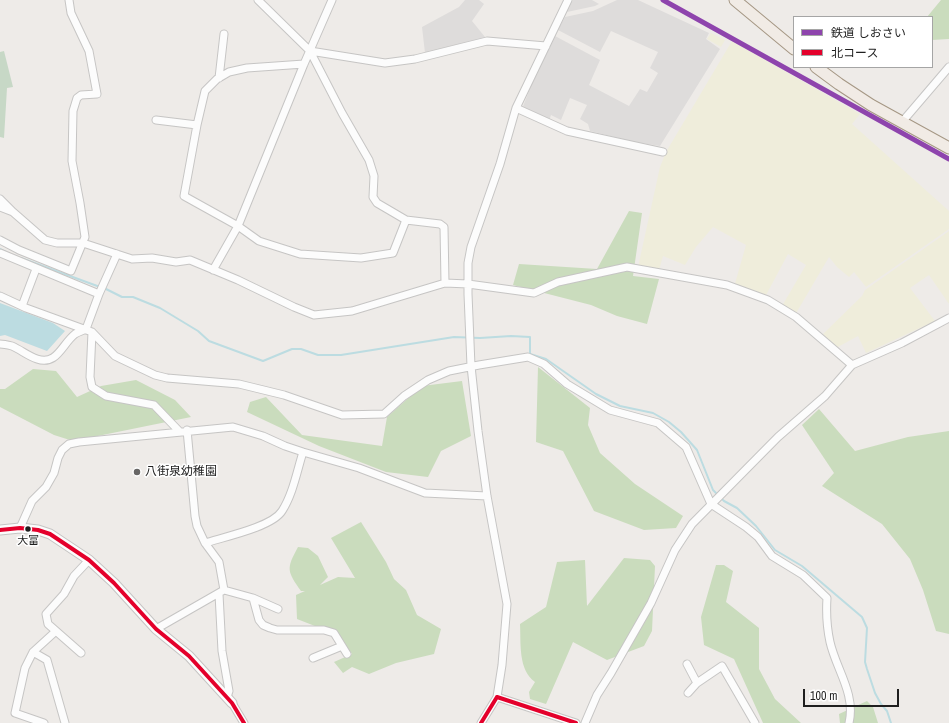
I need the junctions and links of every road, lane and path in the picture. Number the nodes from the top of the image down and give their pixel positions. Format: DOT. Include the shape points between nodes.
graph roads {
  1 [pos="69,0"];
  2 [pos="258,0"];
  3 [pos="332,0"];
  4 [pos="568,0"];
  5 [pos="735,0"];
  6 [pos="224,34"];
  7 [pos="546,46"];
  8 [pos="793,48"];
  9 [pos="310,51"];
  10 [pos="304,64"];
  11 [pos="949,66"];
  12 [pos="817,68"];
  13 [pos="219,78"];
  14 [pos="516,108"];
  15 [pos="156,120"];
  16 [pos="902,122"];
  17 [pos="197,125"];
  18 [pos="949,148"];
  19 [pos="663,152"];
  20 [pos="0,198"];
  21 [pos="0,207"];
  22 [pos="13,212"];
  23 [pos="406,220"];
  24 [pos="238,226"];
  25 [pos="0,240"];
  26 [pos="83,243"];
  27 [pos="0,253"];
  28 [pos="117,254"];
  29 [pos="36,269"];
  30 [pos="213,270"];
  31 [pos="445,283"];
  32 [pos="468,284"];
  33 [pos="99,294"];
  34 [pos="0,296"];
  35 [pos="22,306"];
  36 [pos="949,318"];
  37 [pos="89,331"];
  38 [pos="0,344"];
  39 [pos="852,365"];
  40 [pos="471,366"];
  41 [pos="187,430"];
  42 [pos="179,431"];
  43 [pos="303,452"];
  44 [pos="487,496"];
  45 [pos="711,504"];
  46 [pos="20,528"];
  47 [pos="0,530"];
  48 [pos="206,543"];
  49 [pos="89,560"];
  50 [pos="221,592"];
  51 [pos="253,598"];
  52 [pos="278,609"];
  53 [pos="156,629"];
  54 [pos="56,631"];
  55 [pos="342,646"];
  56 [pos="33,652"];
  57 [pos="81,653"];
  58 [pos="347,654"];
  59 [pos="313,658"];
  60 [pos="687,664"];
  61 [pos="697,683"];
  62 [pos="688,693"];
  63 [pos="497,697"];
  64 [pos="229,700"];
  65 [pos="44,723"];
  66 [pos="65,723"];
  67 [pos="244,723"];
  68 [pos="481,723"];
  69 [pos="576,723"];
  70 [pos="585,723"];
  71 [pos="755,723"];
  72 [pos="849,723"];
  1 -- 26 [label="street" via="71,13 89,51 97,94 81,95 77,98 73,111 72,161 85,237"];
  2 -- 9 [label="street"];
  3 -- 9 [label="street"];
  4 -- 7 [label="street"];
  5 -- 8 [label="main road"];
  6 -- 13 [label="street"];
  7 -- 9 [label="street" via="487,41 416,59 385,63"];
  7 -- 14 [label="street"];
  9 -- 10 [label="street"];
  9 -- 23 [label="street" via="369,160 374,176 373,197 377,203"];
  10 -- 13 [label="street" via="247,68 229,72"];
  10 -- 24 [label="street"];
  11 -- 16 [label="street"];
  12 -- 16 [label="main road" via="871,105"];
  13 -- 17 [label="street" via="204,91"];
  14 -- 19 [label="street" via="566,131"];
  14 -- 32 [label="street" via="500,164 471,247"];
  15 -- 17 [label="street"];
  16 -- 18 [label="main road"];
  17 -- 24 [label="street" via="184,196"];
  20 -- 22 [label="street"];
  21 -- 22 [label="street"];
  22 -- 26 [label="street" via="45,240 57,243"];
  23 -- 24 [label="street" via="393,253 361,258 300,254 259,241"];
  23 -- 31 [label="street" via="440,224 444,227"];
  24 -- 30 [label="street"];
  25 -- 26 [label="street" via="72,271"];
  26 -- 28 [label="street"];
  27 -- 29 [label="street"];
  28 -- 30 [label="street" via="132,259 152,258 176,262 190,260"];
  28 -- 33 [label="street"];
  29 -- 33 [label="street"];
  29 -- 35 [label="street"];
  30 -- 31 [label="street" via="314,315 352,311"];
  31 -- 32 [label="street"];
  32 -- 39 [label="street" via="534,293 558,282 627,267 727,285 768,300 796,317"];
  32 -- 40 [label="street"];
  33 -- 37 [label="street"];
  34 -- 35 [label="street"];
  35 -- 37 [label="street"];
  36 -- 39 [label="street" via="902,343"];
  37 -- 38 [label="street" via="76,334 50,360 35,359 12,346"];
  37 -- 40 [label="street" via="115,356 155,375 239,384 284,395 342,415 384,414 404,396 428,380 449,371"];
  37 -- 42 [label="street" via="92,387 106,396 154,405"];
  39 -- 45 [label="street" via="825,396 778,437"];
  40 -- 44 [label="street"];
  40 -- 45 [label="street" via="528,357 544,364 567,384 610,410 658,423 686,447"];
  41 -- 42 [label="street"];
  41 -- 43 [label="street" via="234,426"];
  41 -- 48 [label="street" via="195,516"];
  42 -- 46 [label="street" via="69,444 62,450 46,487 32,501"];
  43 -- 44 [label="street" via="359,468 425,493"];
  43 -- 48 [label="street" via="282,512 261,526"];
  44 -- 63 [label="street" via="507,604"];
  45 -- 70 [label="street" via="692,524 675,550 651,603 597,695"];
  45 -- 72 [label="street" via="746,527 758,537 772,556 803,575 827,598 830,642 850,697 852,709"];
  46 -- 47 [label="street"];
  46 -- 49 [label="street" via="50,534"];
  48 -- 50 [label="street" via="219,562"];
  49 -- 53 [label="street"];
  49 -- 54 [label="street" via="46,614 48,624"];
  50 -- 51 [label="street"];
  50 -- 53 [label="street"];
  50 -- 64 [label="street" via="222,651"];
  51 -- 52 [label="street"];
  51 -- 55 [label="street" via="259,620 263,625 278,630 324,630 334,633"];
  53 -- 64 [label="street" via="189,656"];
  54 -- 56 [label="street"];
  54 -- 57 [label="street"];
  55 -- 58 [label="street"];
  55 -- 59 [label="street"];
  56 -- 65 [label="street" via="25,668 15,713"];
  56 -- 66 [label="street" via="47,660"];
  60 -- 61 [label="street"];
  61 -- 62 [label="street"];
  61 -- 71 [label="street" via="722,666"];
  63 -- 68 [label="street"];
  63 -- 69 [label="street"];
  64 -- 67 [label="street"];
}
